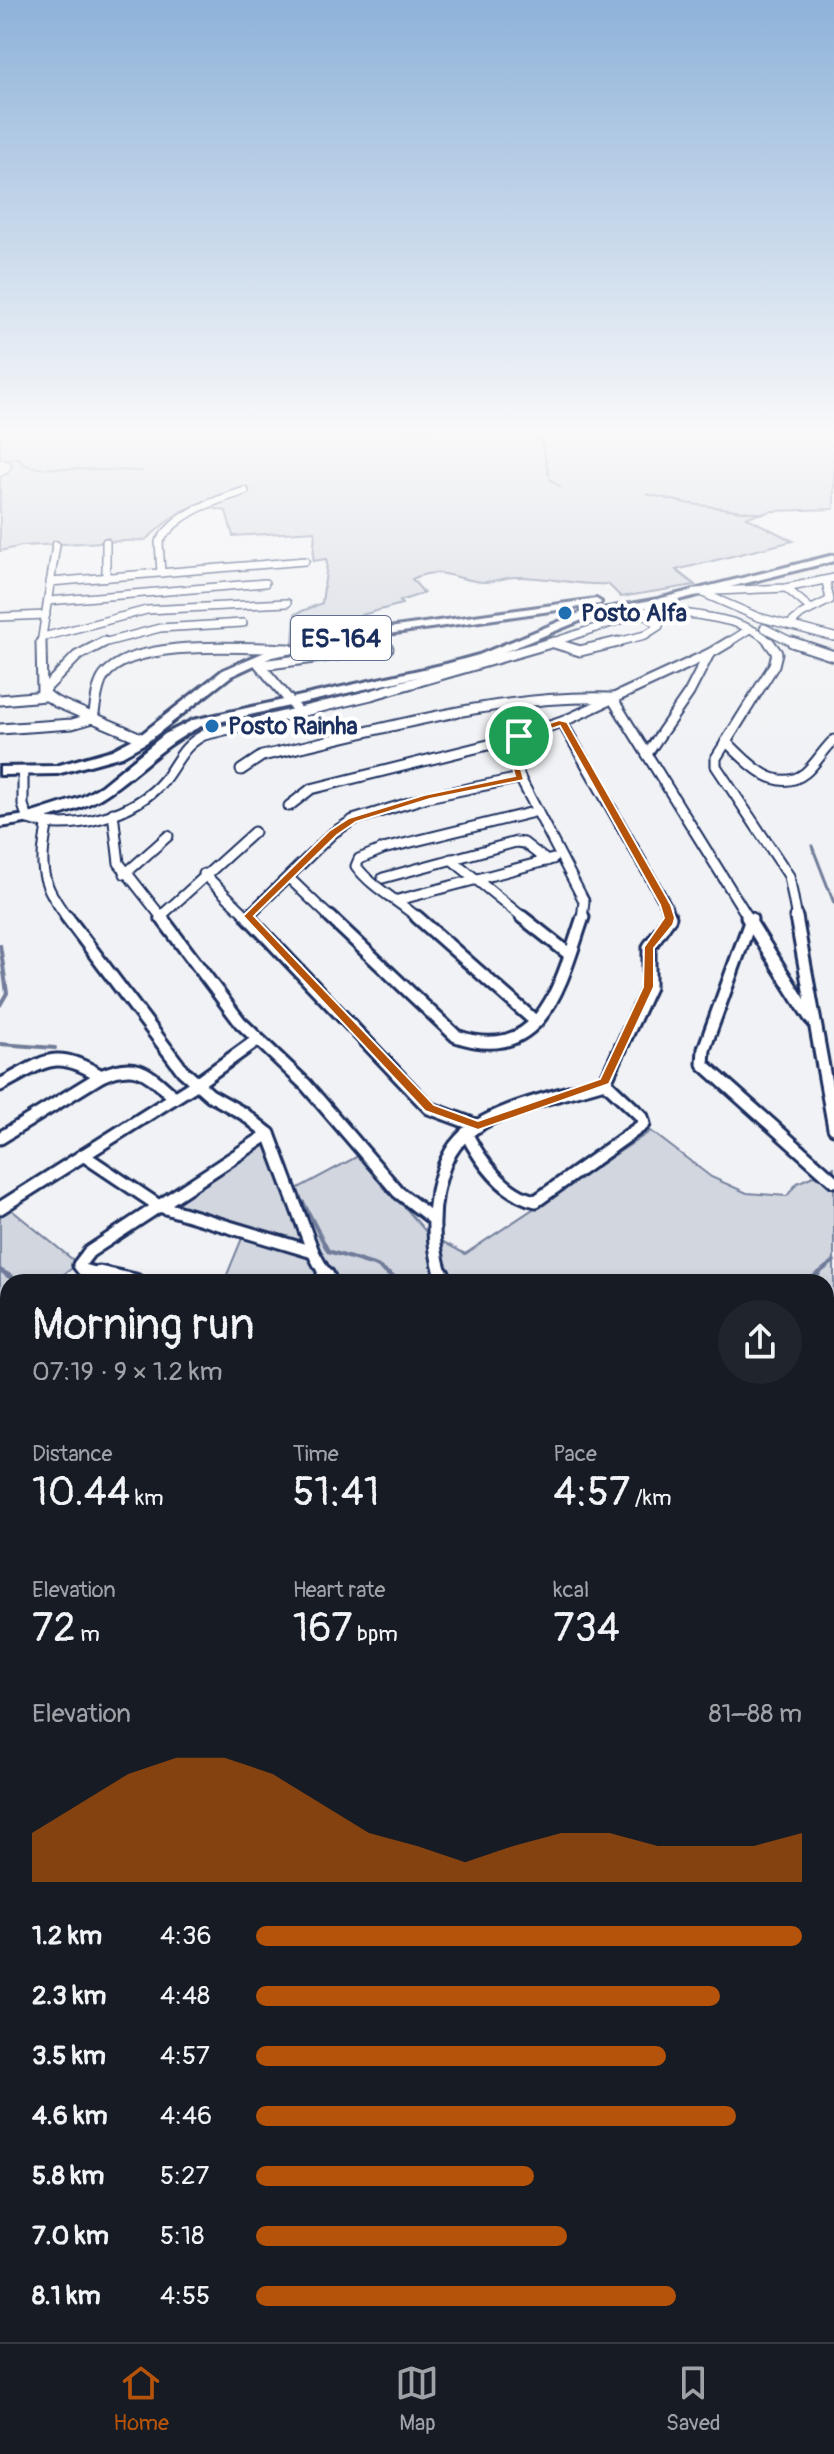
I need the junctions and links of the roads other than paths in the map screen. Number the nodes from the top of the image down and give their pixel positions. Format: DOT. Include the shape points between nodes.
graph roads {
  1 [pos="160,540"];
  2 [pos="106,542"];
  3 [pos="56,545"];
  4 [pos="834,558"];
  5 [pos="305,561"];
  6 [pos="161,573"];
  7 [pos="106,578"];
  8 [pos="830,579"];
  9 [pos="50,582"];
  10 [pos="265,583"];
  11 [pos="713,586"];
  12 [pos="786,588"];
  13 [pos="698,592"];
  14 [pos="667,596"];
  15 [pos="48,601"];
  16 [pos="287,603"];
  17 [pos="649,608"];
  18 [pos="811,609"];
  19 [pos="46,615"];
  20 [pos="0,617"];
  21 [pos="243,623"];
  22 [pos="789,625"];
  23 [pos="748,630"];
  24 [pos="43,637"];
  25 [pos="834,637"];
  26 [pos="554,643"];
  27 [pos="388,648"];
  28 [pos="289,649"];
  29 [pos="709,654"];
  30 [pos="834,656"];
  31 [pos="258,662"];
  32 [pos="44,694"];
  33 [pos="612,698"];
  34 [pos="0,700"];
  35 [pos="288,701"];
  36 [pos="301,715"];
  37 [pos="93,718"];
  38 [pos="562,722"];
  39 [pos="0,729"];
  40 [pos="143,739"];
  41 [pos="508,740"];
  42 [pos="834,740"];
  43 [pos="726,741"];
  44 [pos="647,754"];
  45 [pos="241,770"];
  46 [pos="0,771"];
  47 [pos="23,773"];
  48 [pos="520,778"];
  49 [pos="289,806"];
  50 [pos="538,811"];
  51 [pos="113,813"];
  52 [pos="28,819"];
  53 [pos="0,823"];
  54 [pos="47,826"];
  55 [pos="254,832"];
  56 [pos="168,836"];
  57 [pos="559,857"];
  58 [pos="451,859"];
  59 [pos="547,861"];
  60 [pos="125,874"];
  61 [pos="204,874"];
  62 [pos="289,878"];
  63 [pos="383,878"];
  64 [pos="476,879"];
  65 [pos="398,900"];
  66 [pos="161,916"];
  67 [pos="248,916"];
  68 [pos="751,919"];
  69 [pos="569,954"];
  70 [pos="536,1022"];
  71 [pos="816,1029"];
  72 [pos="257,1040"];
  73 [pos="101,1076"];
  74 [pos="605,1082"];
  75 [pos="196,1084"];
  76 [pos="0,1085"];
  77 [pos="174,1097"];
  78 [pos="478,1126"];
  79 [pos="834,1128"];
  80 [pos="466,1133"];
  81 [pos="269,1134"];
  82 [pos="0,1138"];
  83 [pos="83,1155"];
  84 [pos="834,1181"];
  85 [pos="159,1206"];
  86 [pos="0,1208"];
  87 [pos="433,1219"];
  88 [pos="313,1252"];
  89 [pos="100,1274"];
  90 [pos="325,1274"];
  91 [pos="442,1274"];
  1 -- 6 [label="street"];
  2 -- 7 [label="street"];
  3 -- 9 [label="street"];
  4 -- 11 [label="highway, ES-164"];
  5 -- 6 [label="street"];
  6 -- 7 [label="street"];
  7 -- 9 [label="street"];
  8 -- 12 [label="street"];
  8 -- 18 [label="street" via="830,600"];
  9 -- 15 [label="street"];
  10 -- 15 [label="street"];
  11 -- 13 [label="highway, ES-164"];
  11 -- 14 [label="highway, ES-164"];
  12 -- 13 [label="street"];
  12 -- 18 [label="street"];
  13 -- 14 [label="highway, ES-164"];
  13 -- 22 [label="street"];
  14 -- 17 [label="highway, ES-164"];
  14 -- 28 [label="highway, ES-164" via="388,631"];
  15 -- 19 [label="street"];
  16 -- 24 [label="street" via="147,610"];
  17 -- 23 [label="street" via="717,619"];
  17 -- 26 [label="street"];
  17 -- 26 [label="street" via="659,626 645,635 580,651"];
  17 -- 30 [label="street" via="698,608"];
  17 -- 35 [label="highway, ES-164" via="584,615 449,667"];
  18 -- 22 [label="street"];
  19 -- 20 [label="street"];
  19 -- 24 [label="street"];
  21 -- 32 [label="street" via="164,628 100,643 82,653"];
  22 -- 25 [label="street"];
  23 -- 29 [label="street"];
  23 -- 43 [label="street" via="770,640 777,653"];
  24 -- 32 [label="street" via="39,676"];
  26 -- 36 [label="street"];
  27 -- 31 [label="street"];
  28 -- 31 [label="highway, ES-164"];
  28 -- 37 [label="street" via="170,650 127,660 103,678"];
  29 -- 33 [label="street"];
  29 -- 44 [label="street" via="674,719"];
  31 -- 35 [label="street"];
  31 -- 40 [label="highway, ES-164" via="227,673"];
  32 -- 34 [label="street"];
  32 -- 37 [label="street"];
  33 -- 38 [label="street"];
  33 -- 44 [label="street"];
  33 -- 45 [label="street" via="504,700 262,756"];
  35 -- 36 [label="street"];
  35 -- 52 [label="highway, ES-164" via="197,723 169,737 87,800"];
  36 -- 51 [label="street" via="190,741 156,788"];
  37 -- 39 [label="street"];
  37 -- 40 [label="street"];
  38 -- 41 [label="street"];
  38 -- 74 [label="street" via="670,918 649,947 649,987"];
  40 -- 47 [label="highway, ES-164" via="79,766"];
  41 -- 48 [label="street"];
  41 -- 49 [label="street" via="311,789"];
  42 -- 43 [label="street" via="806,772 790,779 762,774"];
  43 -- 71 [label="street" via="716,758 718,773 780,860 793,888"];
  44 -- 68 [label="street"];
  46 -- 47 [label="highway, ES-164"];
  47 -- 52 [label="street"];
  48 -- 50 [label="street"];
  48 -- 62 [label="street" via="428,797 353,820"];
  50 -- 57 [label="street"];
  50 -- 65 [label="street" via="359,859 361,875"];
  51 -- 54 [label="street"];
  51 -- 60 [label="street"];
  52 -- 53 [label="highway, ES-164"];
  52 -- 54 [label="street"];
  54 -- 75 [label="street" via="41,875 47,890 168,1055"];
  55 -- 61 [label="street"];
  56 -- 60 [label="street"];
  57 -- 59 [label="street"];
  57 -- 69 [label="street" via="584,901"];
  58 -- 59 [label="street" via="516,842"];
  58 -- 63 [label="street"];
  58 -- 64 [label="street"];
  59 -- 64 [label="street"];
  60 -- 66 [label="street"];
  61 -- 66 [label="street"];
  61 -- 67 [label="street"];
  62 -- 67 [label="street"];
  62 -- 70 [label="street" via="465,1041 508,1039"];
  64 -- 65 [label="street"];
  64 -- 69 [label="street"];
  65 -- 70 [label="street"];
  66 -- 72 [label="street"];
  67 -- 78 [label="street" via="429,1108"];
  68 -- 71 [label="street"];
  68 -- 84 [label="street" via="703,1064"];
  69 -- 70 [label="street" via="556,996"];
  71 -- 79 [label="street"];
  72 -- 75 [label="street"];
  72 -- 87 [label="street" via="306,1085 398,1192"];
  73 -- 76 [label="street" via="73,1060 58,1060"];
  73 -- 77 [label="street" via="134,1066"];
  73 -- 82 [label="street"];
  74 -- 78 [label="street"];
  74 -- 80 [label="street" via="644,1124 536,1201 521,1198 479,1158"];
  75 -- 77 [label="street"];
  75 -- 81 [label="street"];
  77 -- 83 [label="street"];
  78 -- 80 [label="street"];
  80 -- 87 [label="street" via="444,1167"];
  81 -- 85 [label="street"];
  81 -- 88 [label="street"];
  83 -- 85 [label="street"];
  83 -- 86 [label="street"];
  85 -- 88 [label="street"];
  85 -- 89 [label="street" via="80,1262 83,1270"];
  87 -- 91 [label="street"];
  88 -- 90 [label="street"];
}
